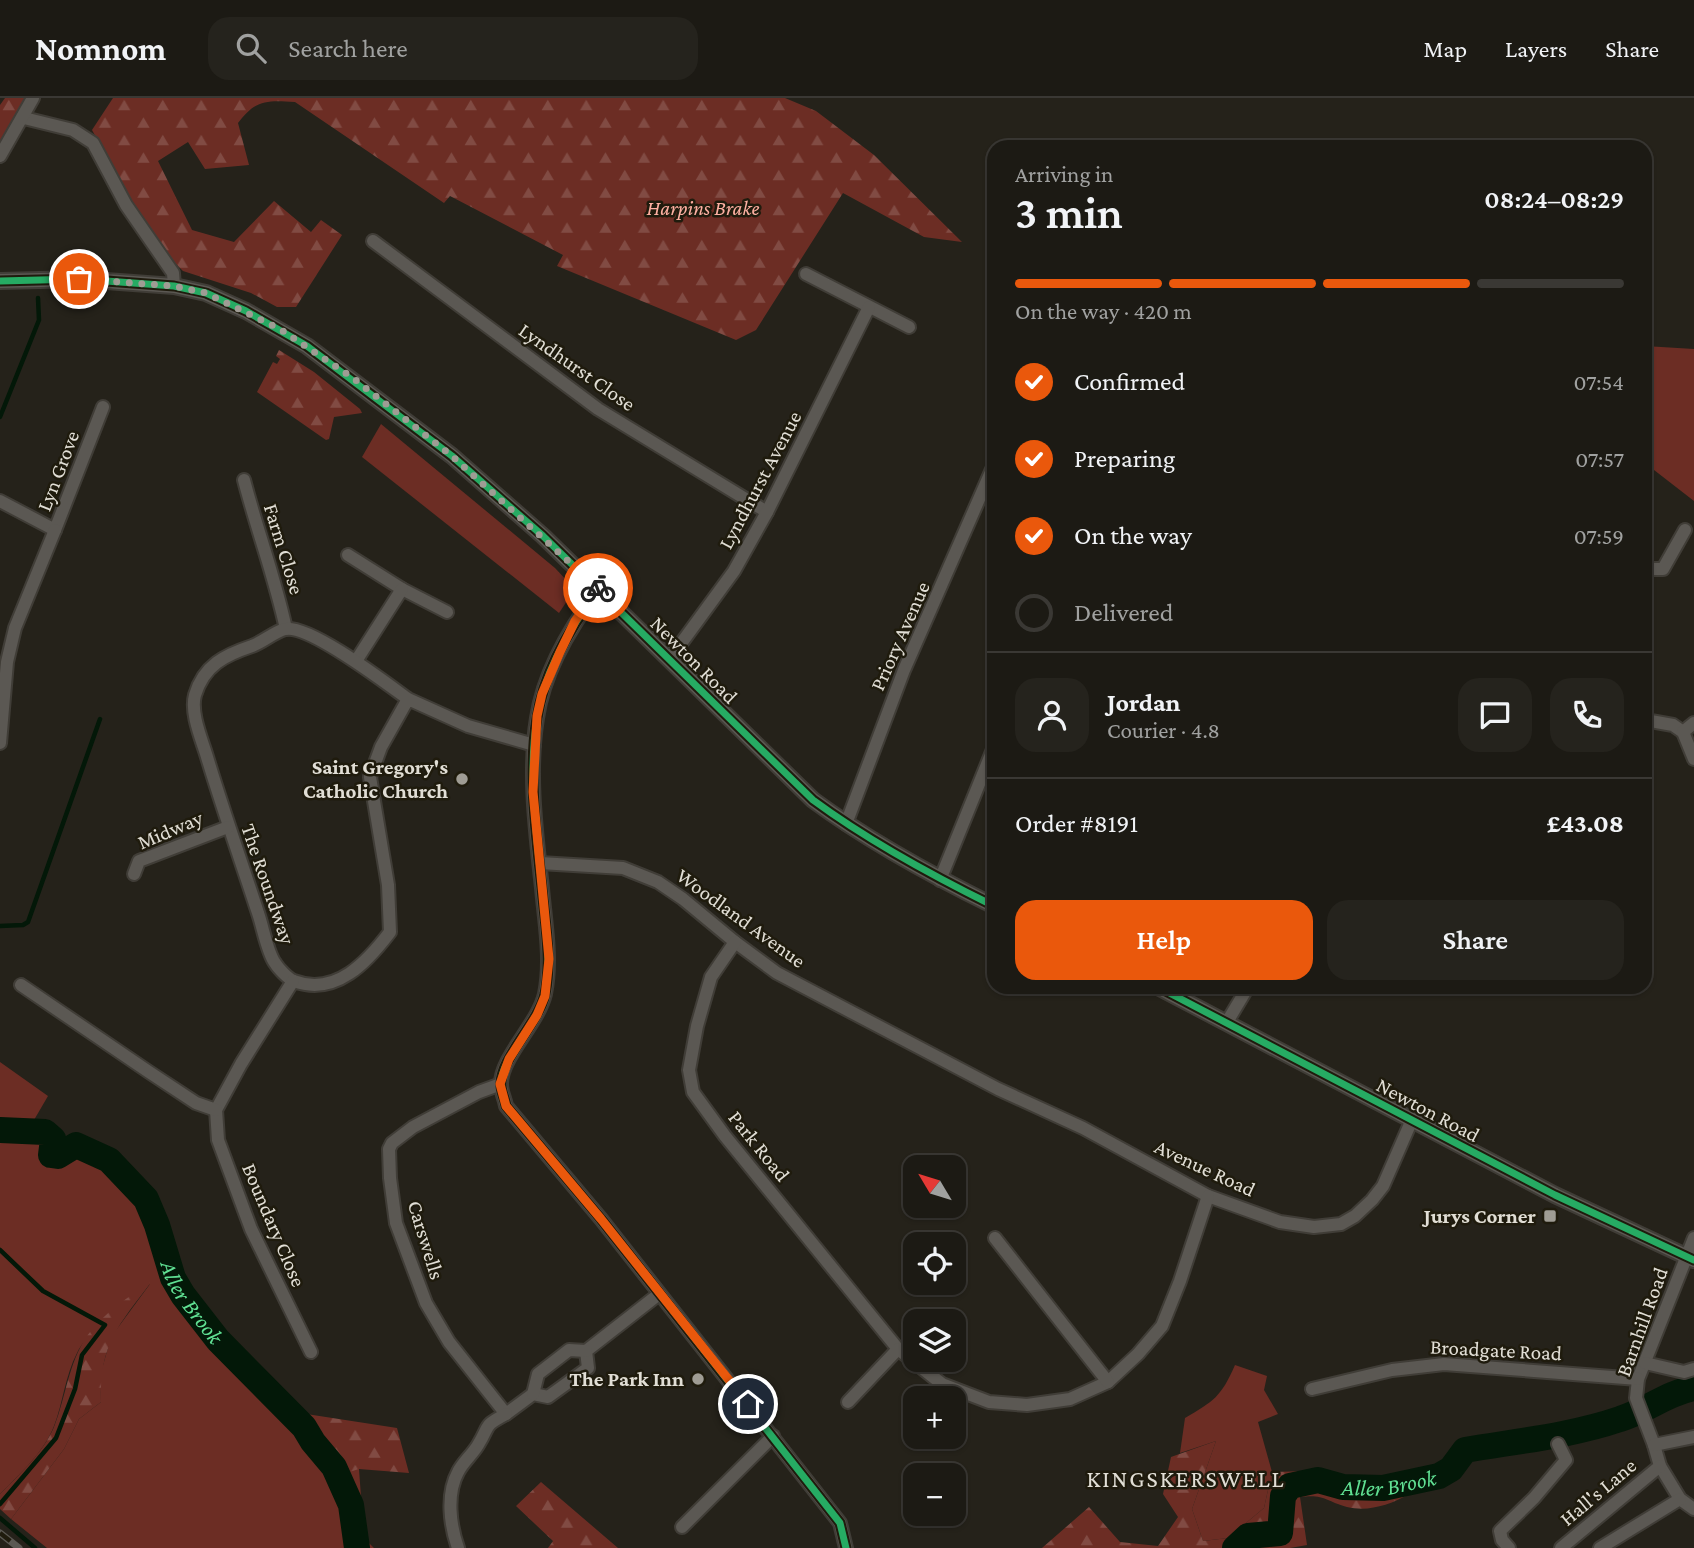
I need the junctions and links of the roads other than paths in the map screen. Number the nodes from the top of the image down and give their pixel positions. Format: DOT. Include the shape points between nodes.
graph roads {
  1 [pos="33,98"];
  2 [pos="24,118"];
  3 [pos="0,156"];
  4 [pos="373,241"];
  5 [pos="807,274"];
  6 [pos="0,281"];
  7 [pos="174,286"];
  8 [pos="869,307"];
  9 [pos="909,327"];
  10 [pos="103,407"];
  11 [pos="244,480"];
  12 [pos="987,481"];
  13 [pos="0,501"];
  14 [pos="767,512"];
  15 [pos="55,530"];
  16 [pos="1685,530"];
  17 [pos="348,555"];
  18 [pos="1652,569"];
  19 [pos="402,589"];
  20 [pos="599,589"];
  21 [pos="447,611"];
  22 [pos="286,629"];
  23 [pos="669,660"];
  24 [pos="356,661"];
  25 [pos="408,699"];
  26 [pos="1652,721"];
  27 [pos="1694,723"];
  28 [pos="1683,732"];
  29 [pos="0,743"];
  30 [pos="534,744"];
  31 [pos="1694,759"];
  32 [pos="987,767"];
  33 [pos="846,824"];
  34 [pos="228,827"];
  35 [pos="540,863"];
  36 [pos="134,874"];
  37 [pos="940,880"];
  38 [pos="987,903"];
  39 [pos="735,942"];
  40 [pos="293,981"];
  41 [pos="22,985"];
  42 [pos="1172,994"];
  43 [pos="1244,994"];
  44 [pos="1227,1022"];
  45 [pos="946,1060"];
  46 [pos="500,1084"];
  47 [pos="216,1110"];
  48 [pos="1411,1122"];
  49 [pos="1208,1196"];
  50 [pos="995,1238"];
  51 [pos="1694,1238"];
  52 [pos="1690,1259"];
  53 [pos="659,1294"];
  54 [pos="898,1349"];
  55 [pos="586,1351"];
  56 [pos="311,1352"];
  57 [pos="1645,1363"];
  58 [pos="1694,1369"];
  59 [pos="1638,1379"];
  60 [pos="1108,1382"];
  61 [pos="1312,1389"];
  62 [pos="533,1394"];
  63 [pos="848,1402"];
  64 [pos="506,1414"];
  65 [pos="773,1436"];
  66 [pos="1694,1437"];
  67 [pos="1558,1444"];
  68 [pos="1654,1445"];
  69 [pos="1660,1466"];
  70 [pos="1680,1499"];
  71 [pos="1694,1509"];
  72 [pos="682,1527"];
  73 [pos="458,1548"];
  74 [pos="846,1548"];
  75 [pos="1509,1548"];
  76 [pos="1561,1548"];
  77 [pos="1600,1548"];
  1 -- 2 [label="street"];
  2 -- 3 [label="street"];
  2 -- 7 [label="street" via="73,130 93,144 126,205 173,273"];
  4 -- 14 [label="street, Lyndhurst Close" via="597,408"];
  5 -- 8 [label="street"];
  6 -- 7 [label="street, Newton Road" via="79,279"];
  7 -- 20 [label="street, Newton Road" via="228,302 307,346 452,456"];
  8 -- 9 [label="street"];
  8 -- 14 [label="street, Lyndhurst Avenue"];
  10 -- 15 [label="street, Lyn Grove"];
  11 -- 22 [label="street, Farm Close"];
  12 -- 33 [label="street, Priory Avenue" via="904,670"];
  13 -- 15 [label="street, Lyn Grove"];
  14 -- 23 [label="street, Lyndhurst Avenue" via="734,571"];
  15 -- 29 [label="street" via="15,628 7,662"];
  16 -- 18 [label="street" via="1663,569"];
  17 -- 19 [label="street"];
  19 -- 21 [label="street"];
  19 -- 24 [label="street"];
  20 -- 23 [label="street, Newton Road"];
  20 -- 30 [label="street" via="575,621 548,680"];
  22 -- 24 [label="street" via="302,631"];
  22 -- 34 [label="street, The Roundway" via="228,653 208,669 195,696 202,741"];
  23 -- 33 [label="street, Newton Road" via="813,800"];
  24 -- 25 [label="street"];
  25 -- 30 [label="street" via="468,726"];
  25 -- 40 [label="street" via="370,777 388,885 390,932 360,967 339,980 319,984"];
  26 -- 28 [label="street"];
  27 -- 28 [label="street"];
  28 -- 31 [label="street"];
  30 -- 35 [label="street"];
  32 -- 37 [label="street"];
  33 -- 37 [label="street, Newton Road"];
  34 -- 36 [label="street, Midway" via="139,861"];
  34 -- 40 [label="street, The Roundway" via="274,963"];
  35 -- 39 [label="street, Woodland Avenue" via="623,869 658,882"];
  35 -- 46 [label="street" via="549,959 545,996"];
  37 -- 38 [label="street, Newton Road"];
  39 -- 45 [label="street, Woodland Avenue" via="777,972"];
  39 -- 54 [label="street, Park Road" via="711,978 696,1026 689,1070 693,1092"];
  40 -- 47 [label="street"];
  41 -- 47 [label="street" via="168,1085"];
  42 -- 44 [label="street, Newton Road"];
  43 -- 44 [label="street"];
  44 -- 48 [label="street, Newton Road"];
  45 -- 49 [label="street, Avenue Road"];
  46 -- 53 [label="street" via="506,1106"];
  46 -- 64 [label="street, Carswells" via="413,1127 389,1149 396,1223 426,1303 449,1342"];
  47 -- 56 [label="street, Boundary Close" via="218,1140 251,1229"];
  48 -- 49 [label="street, Avenue Road" via="1383,1186 1341,1224 1314,1227 1280,1222"];
  48 -- 52 [label="street, Newton Road"];
  49 -- 60 [label="street, Park Road" via="1161,1326"];
  50 -- 60 [label="street"];
  51 -- 52 [label="street, Barnhill Road"];
  52 -- 57 [label="street, Barnhill Road"];
  53 -- 55 [label="street"];
  53 -- 65 [label="street"];
  54 -- 60 [label="street, Park Road" via="942,1384 989,1402 1027,1405 1070,1399"];
  54 -- 63 [label="street"];
  55 -- 62 [label="street" via="569,1350 538,1374"];
  55 -- 62 [label="street" via="588,1368 548,1397"];
  57 -- 58 [label="street" via="1684,1372"];
  57 -- 59 [label="street, Barnhill Road"];
  59 -- 61 [label="street, Broadgate Road" via="1444,1364 1392,1370"];
  59 -- 68 [label="street, Barnhill Road" via="1636,1398"];
  62 -- 64 [label="street"];
  64 -- 73 [label="street" via="487,1424 450,1494 452,1532"];
  65 -- 72 [label="street"];
  65 -- 74 [label="street" via="840,1523"];
  66 -- 68 [label="street"];
  67 -- 75 [label="street" via="1566,1460 1500,1531"];
  68 -- 69 [label="street, Barnhill Road"];
  69 -- 70 [label="street, Barnhill Road"];
  69 -- 76 [label="street, Hall's Lane"];
  70 -- 71 [label="street, Barnhill Road"];
  70 -- 77 [label="street"];
}
